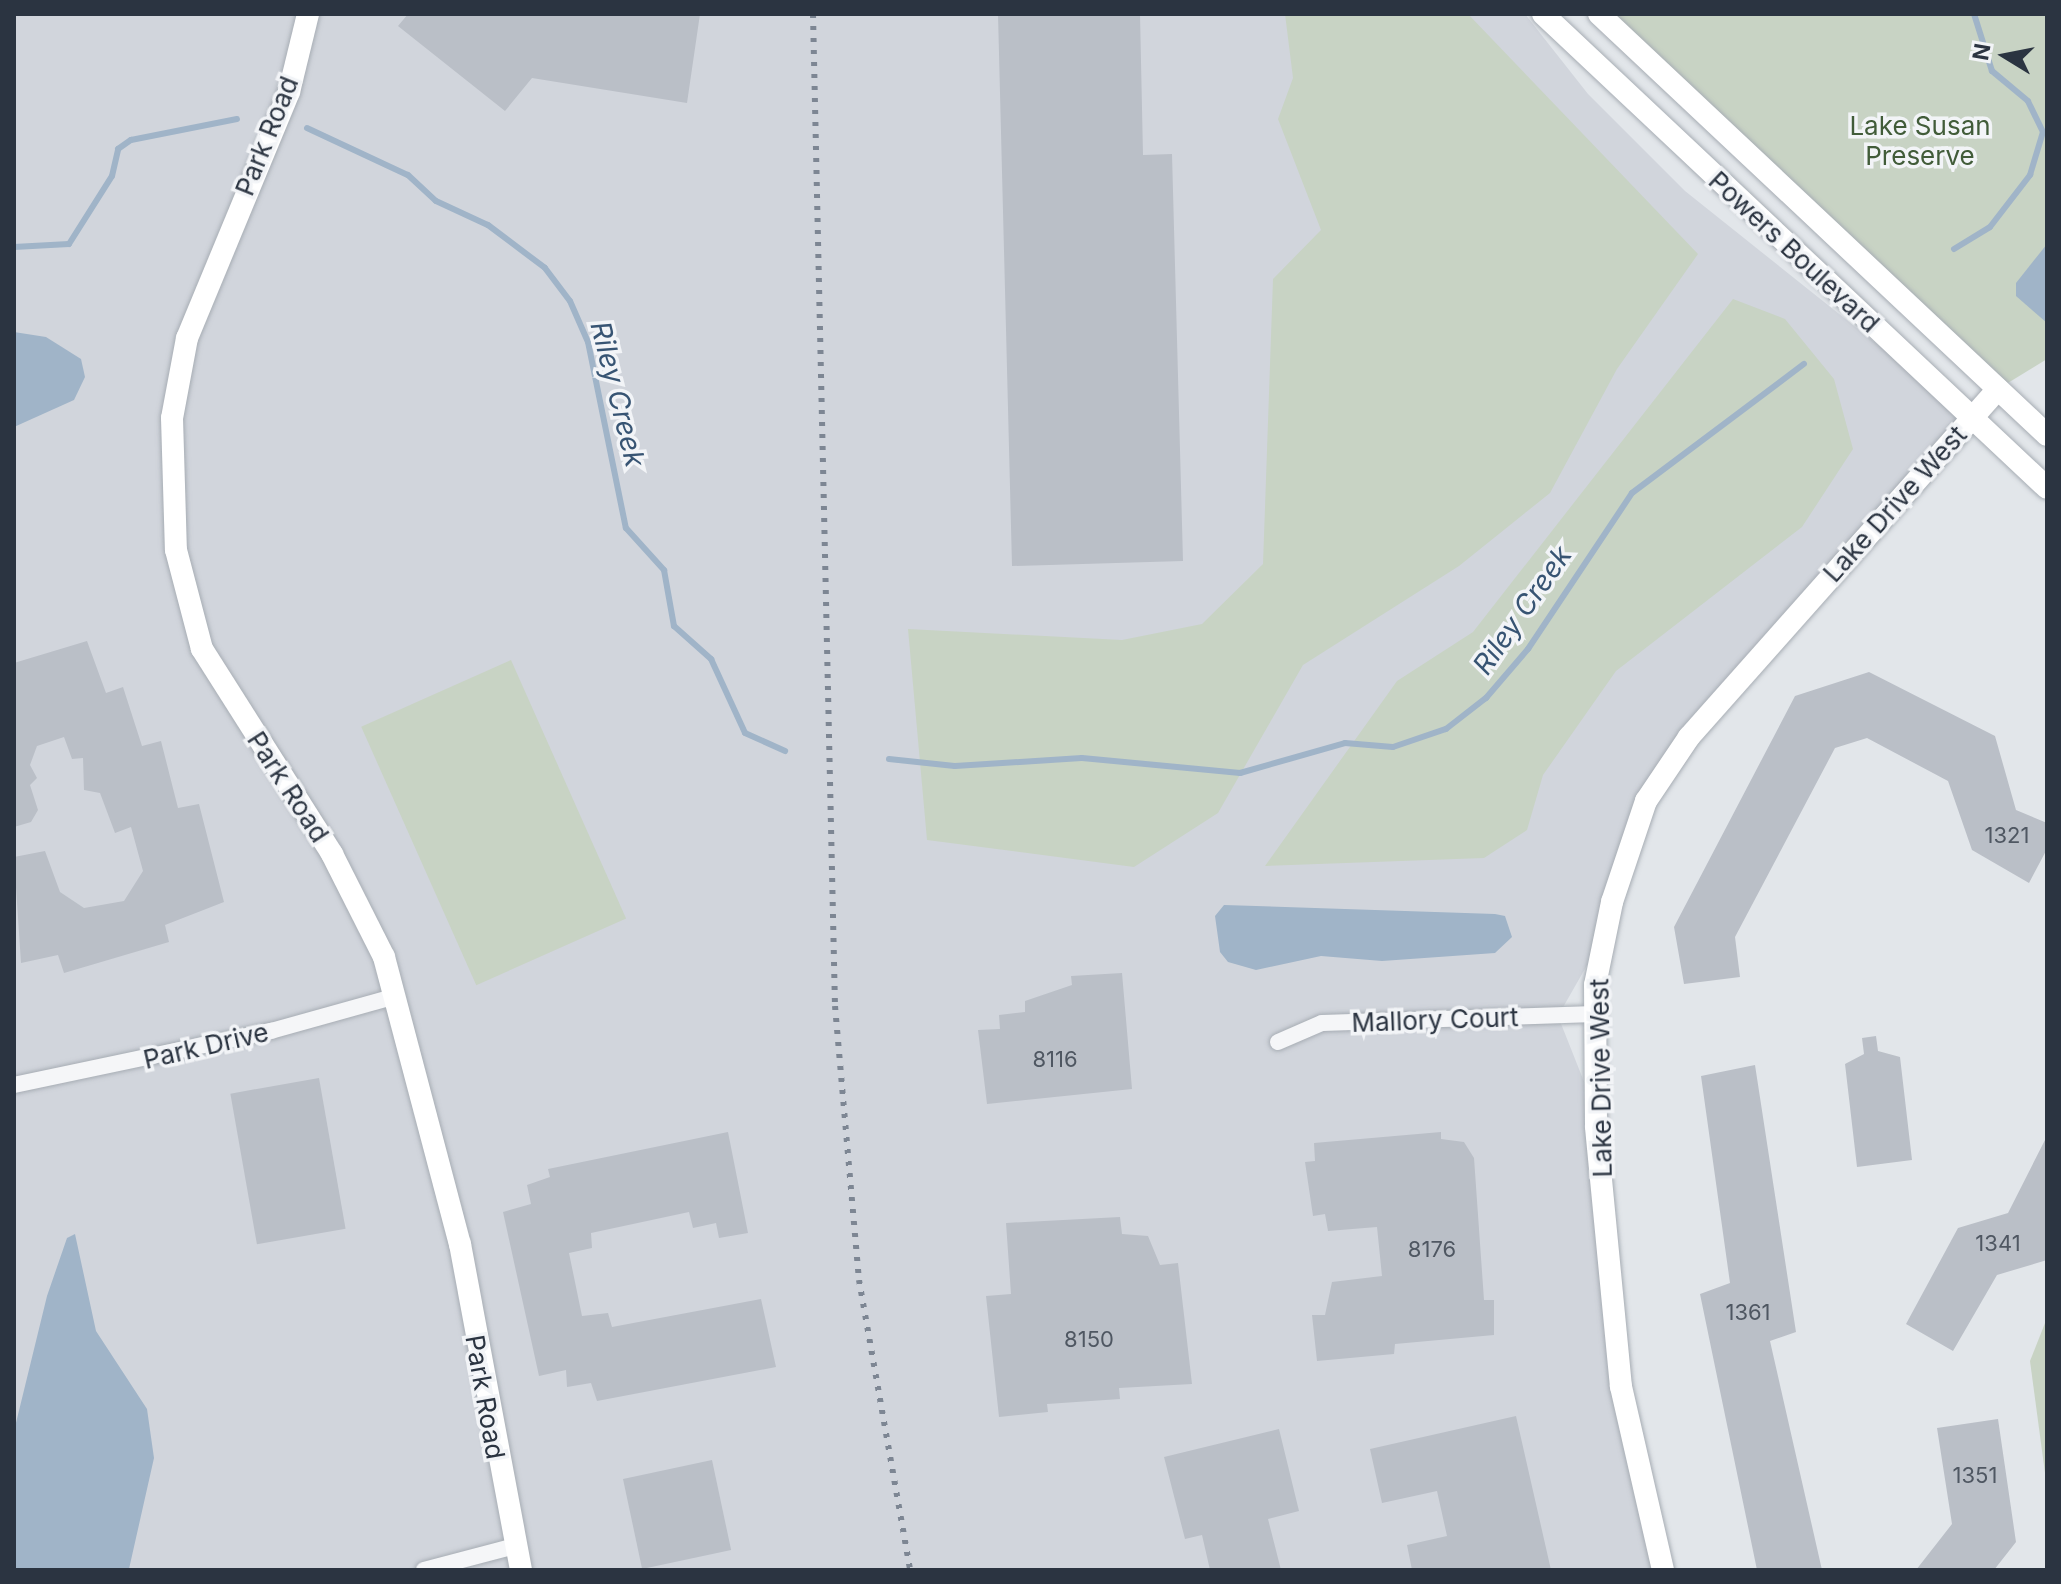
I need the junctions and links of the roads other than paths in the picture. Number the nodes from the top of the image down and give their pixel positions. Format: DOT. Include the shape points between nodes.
graph roads {
  1 [pos="308,14"];
  2 [pos="1543,14"];
  3 [pos="1599,14"];
  4 [pos="1998,389"];
  5 [pos="1972,420"];
  6 [pos="2047,435"];
  7 [pos="2047,488"];
  8 [pos="396,996"];
  9 [pos="1595,1014"];
  10 [pos="1278,1042"];
  11 [pos="14,1085"];
  12 [pos="515,1546"];
  13 [pos="424,1570"];
  14 [pos="521,1570"];
  15 [pos="1663,1570"];
  1 -- 8 [label="street, Park Road" via="289,92 187,338 172,418 176,550 202,649 332,854"];
  2 -- 5 [label="street, Powers Boulevard"];
  3 -- 4 [label="street, Powers Boulevard"];
  4 -- 5 [label="street, Lake Drive West"];
  4 -- 6 [label="street, Powers Boulevard"];
  5 -- 7 [label="street, Powers Boulevard"];
  5 -- 9 [label="street, Lake Drive West" via="1698,727 1646,801 1612,902"];
  8 -- 11 [label="street, Park Drive" via="197,1048"];
  8 -- 12 [label="street, Park Road" via="460,1244"];
  9 -- 10 [label="street, Mallory Court" via="1322,1023"];
  9 -- 15 [label="street, Lake Drive West" via="1596,1126 1621,1387"];
  12 -- 13 [label="street"];
  12 -- 14 [label="street, Park Road"];
}
